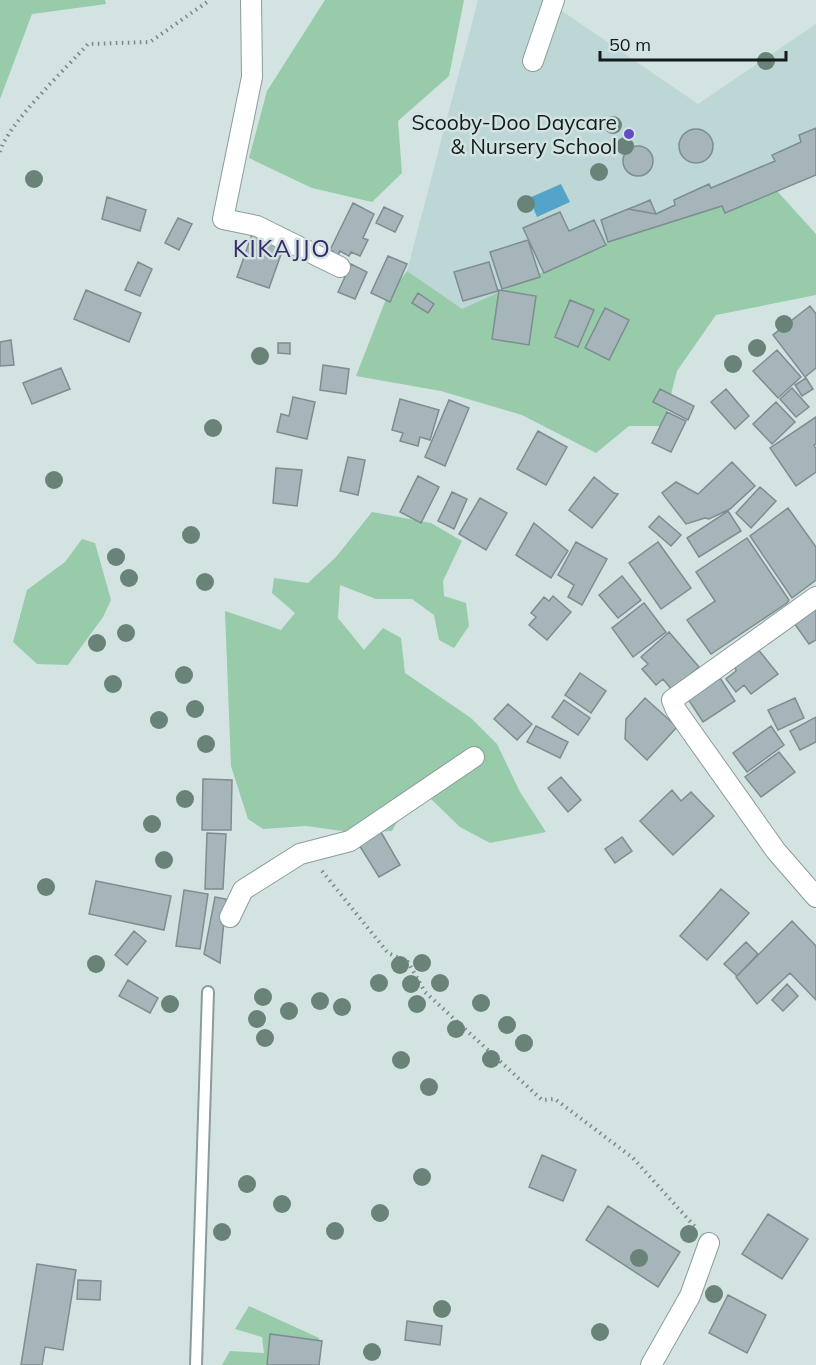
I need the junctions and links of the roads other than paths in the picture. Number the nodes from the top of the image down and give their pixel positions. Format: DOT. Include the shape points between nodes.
graph roads {
  1 [pos="251,0"];
  2 [pos="554,0"];
  3 [pos="533,61"];
  4 [pos="340,267"];
  5 [pos="816,597"];
  6 [pos="474,757"];
  7 [pos="816,897"];
  8 [pos="230,917"];
  9 [pos="208,992"];
  10 [pos="709,1243"];
  11 [pos="196,1365"];
  12 [pos="651,1365"];
  1 -- 4 [label="street" via="252,77 223,219 257,226"];
  2 -- 3 [label="street"];
  5 -- 7 [label="street" via="672,700 776,851"];
  6 -- 8 [label="street" via="350,841 300,854 243,890"];
  9 -- 11 [label="lane"];
  10 -- 12 [label="street" via="690,1296"];
}
